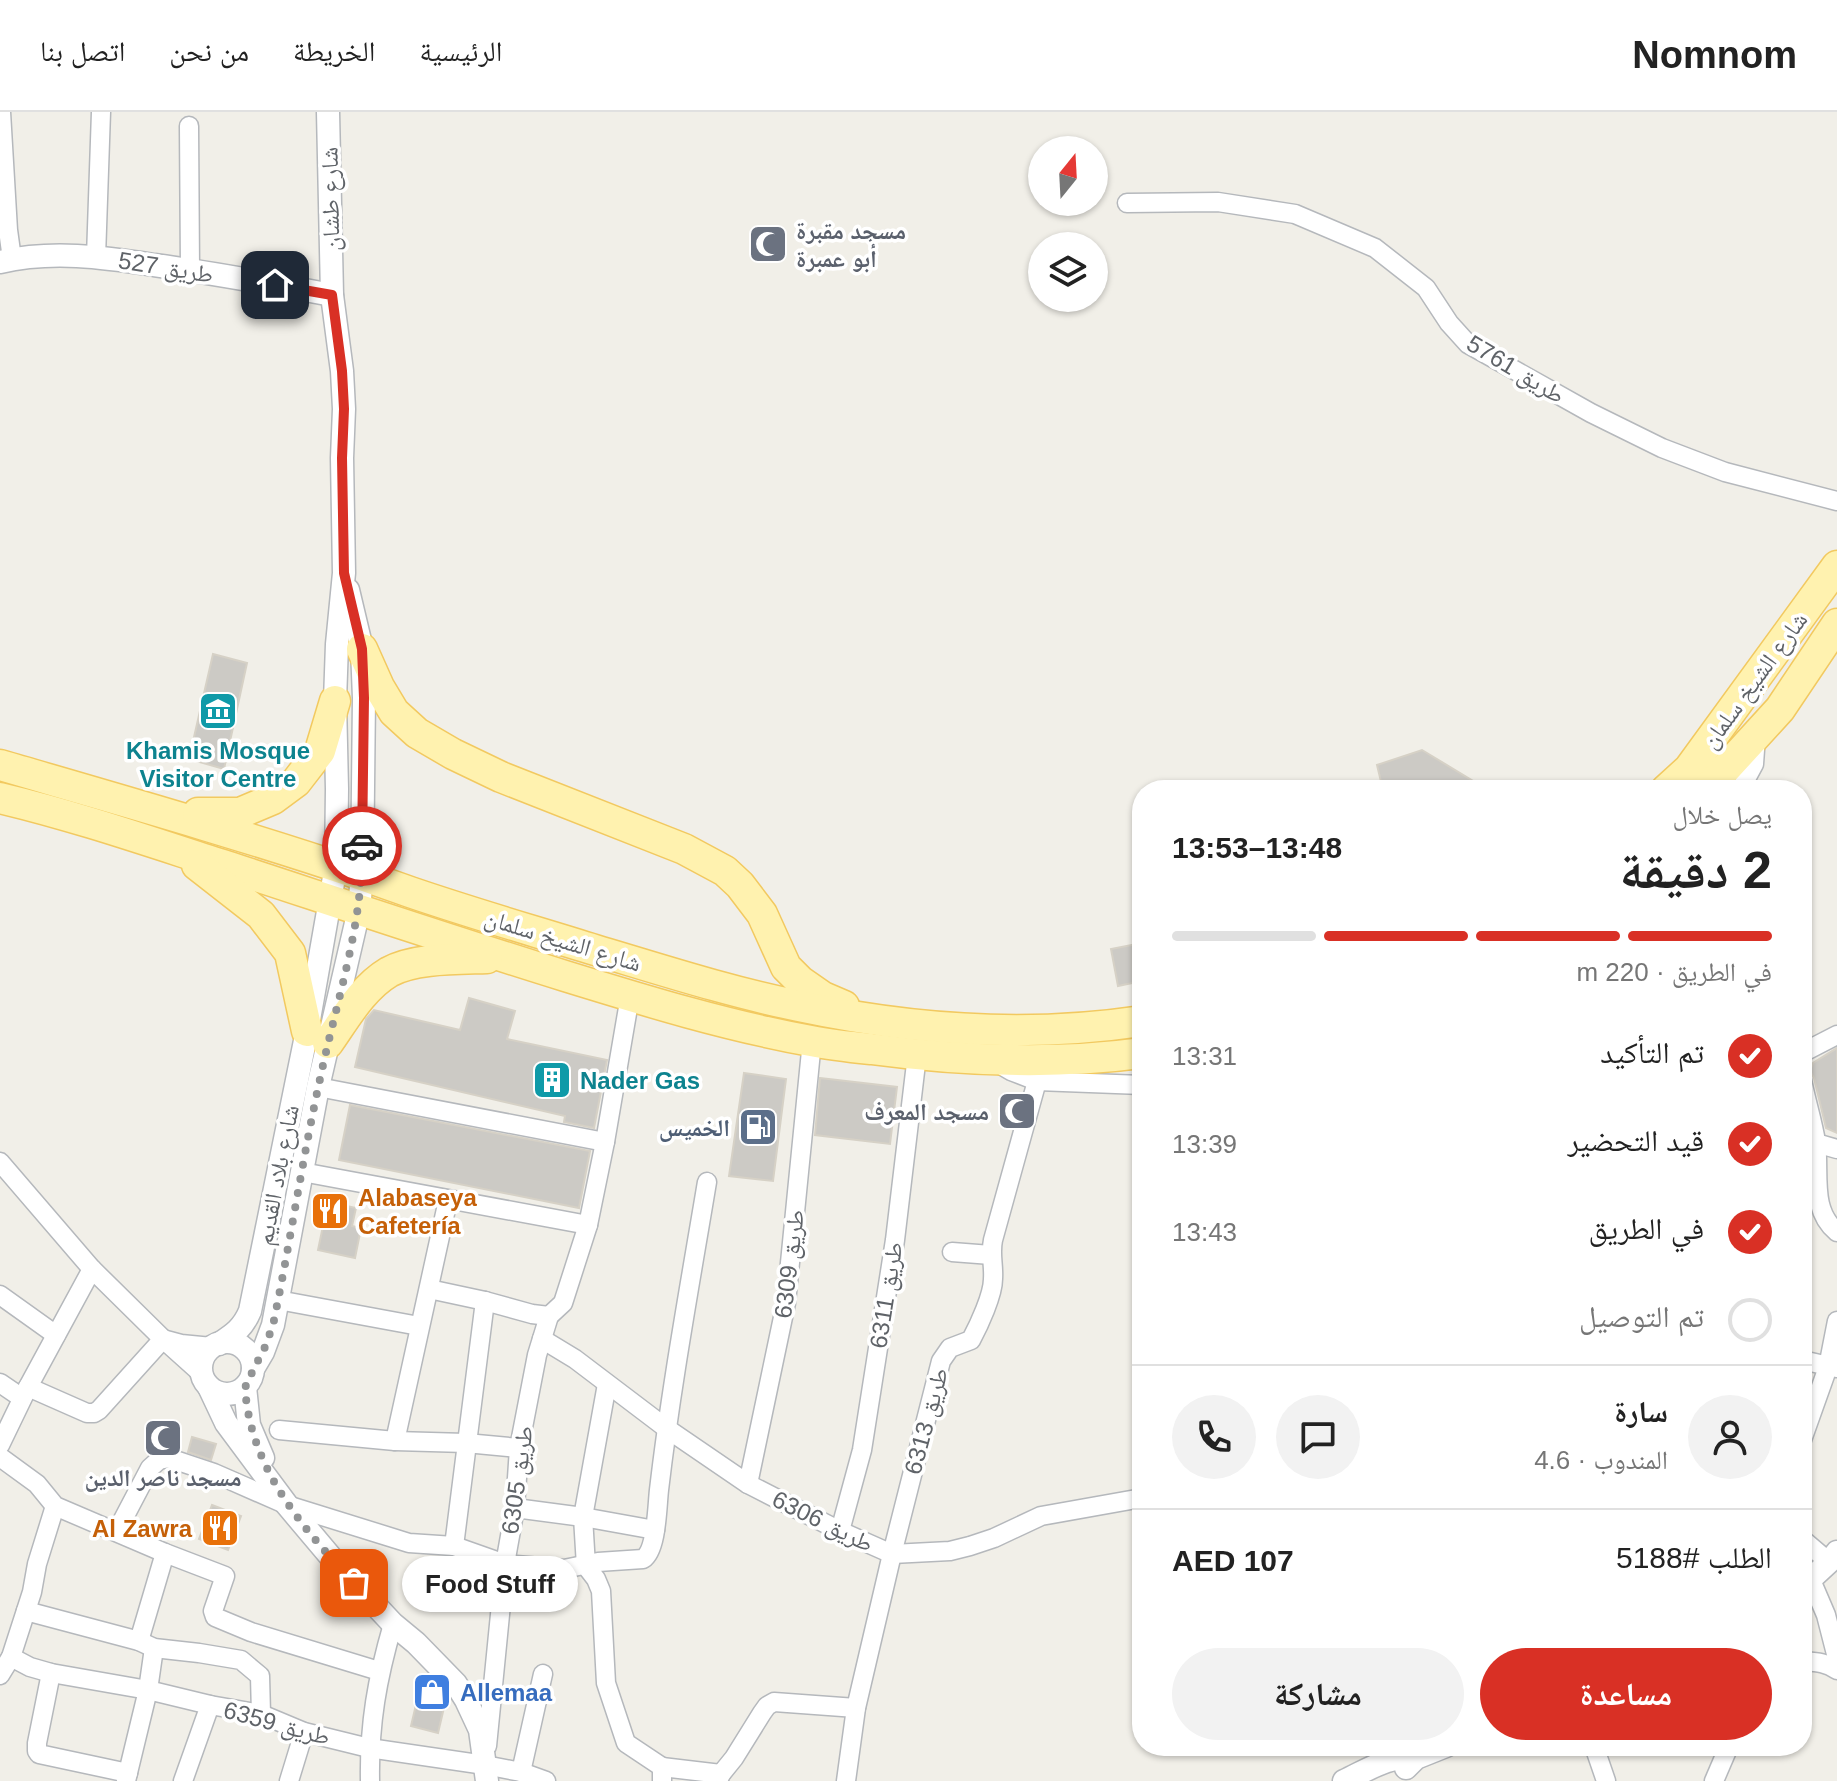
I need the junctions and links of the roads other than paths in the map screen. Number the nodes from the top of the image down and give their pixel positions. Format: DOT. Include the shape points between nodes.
graph roads {
  1 [pos="1,112"];
  2 [pos="101,112"];
  3 [pos="328,112"];
  4 [pos="189,126"];
  5 [pos="1127,203"];
  6 [pos="96,257"];
  7 [pos="6,261"];
  8 [pos="190,270"];
  9 [pos="332,295"];
  10 [pos="1837,501"];
  11 [pos="1837,566"];
  12 [pos="344,573"];
  13 [pos="1837,624"];
  14 [pos="362,649"];
  15 [pos="335,701"];
  16 [pos="1756,736"];
  17 [pos="0,765"];
  18 [pos="1677,780"];
  19 [pos="1715,780"];
  20 [pos="1745,780"];
  21 [pos="0,798"];
  22 [pos="155,810"];
  23 [pos="180,851"];
  24 [pos="349,870"];
  25 [pos="345,905"];
  26 [pos="505,957"];
  27 [pos="630,996"];
  28 [pos="880,1020"];
  29 [pos="1132,1022"];
  30 [pos="1837,1035"];
  31 [pos="317,1037"];
  32 [pos="812,1041"];
  33 [pos="1812,1048"];
  34 [pos="1132,1054"];
  35 [pos="917,1055"];
  36 [pos="993,1061"];
  37 [pos="1037,1081"];
  38 [pos="1132,1085"];
  39 [pos="318,1087"];
  40 [pos="1812,1136"];
  41 [pos="605,1142"];
  42 [pos="1837,1149"];
  43 [pos="1812,1151"];
  44 [pos="0,1162"];
  45 [pos="302,1172"];
  46 [pos="707,1182"];
  47 [pos="448,1200"];
  48 [pos="588,1225"];
  49 [pos="1837,1232"];
  50 [pos="952,1252"];
  51 [pos="991,1255"];
  52 [pos="92,1269"];
  53 [pos="429,1289"];
  54 [pos="0,1295"];
  55 [pos="278,1300"];
  56 [pos="485,1301"];
  57 [pos="549,1316"];
  58 [pos="1837,1321"];
  59 [pos="419,1326"];
  60 [pos="56,1335"];
  61 [pos="163,1339"];
  62 [pos="542,1339"];
  63 [pos="216,1345"];
  64 [pos="1812,1363"];
  65 [pos="1832,1368"];
  66 [pos="249,1378"];
  67 [pos="205,1380"];
  68 [pos="0,1383"];
  69 [pos="607,1384"];
  70 [pos="25,1392"];
  71 [pos="1812,1416"];
  72 [pos="666,1428"];
  73 [pos="279,1430"];
  74 [pos="395,1441"];
  75 [pos="466,1443"];
  76 [pos="0,1445"];
  77 [pos="519,1448"];
  78 [pos="0,1457"];
  79 [pos="748,1484"];
  80 [pos="1132,1500"];
  81 [pos="287,1505"];
  82 [pos="55,1506"];
  83 [pos="515,1508"];
  84 [pos="583,1517"];
  85 [pos="655,1530"];
  86 [pos="117,1531"];
  87 [pos="840,1531"];
  88 [pos="1812,1545"];
  89 [pos="454,1546"];
  90 [pos="165,1553"];
  91 [pos="892,1554"];
  92 [pos="1833,1557"];
  93 [pos="505,1564"];
  94 [pos="586,1566"];
  95 [pos="1812,1578"];
  96 [pos="1812,1591"];
  97 [pos="26,1611"];
  98 [pos="1832,1615"];
  99 [pos="393,1624"];
  100 [pos="251,1632"];
  101 [pos="146,1645"];
  102 [pos="11,1657"];
  103 [pos="1837,1658"];
  104 [pos="241,1660"];
  105 [pos="1812,1662"];
  106 [pos="1837,1670"];
  107 [pos="379,1671"];
  108 [pos="51,1673"];
  109 [pos="543,1674"];
  110 [pos="0,1675"];
  111 [pos="148,1690"];
  112 [pos="210,1705"];
  113 [pos="856,1708"];
  114 [pos="261,1714"];
  115 [pos="304,1732"];
  116 [pos="369,1748"];
  117 [pos="1421,1756"];
  118 [pos="1597,1756"];
  119 [pos="1725,1756"];
  120 [pos="1416,1758"];
  121 [pos="521,1772"];
  122 [pos="486,1773"];
  123 [pos="662,1774"];
  124 [pos="127,1777"];
  125 [pos="719,1778"];
  126 [pos="183,1781"];
  127 [pos="289,1781"];
  128 [pos="370,1781"];
  129 [pos="546,1781"];
  130 [pos="846,1781"];
  131 [pos="1344,1781"];
  132 [pos="1379,1781"];
  133 [pos="1606,1781"];
  134 [pos="1714,1781"];
  1 -- 7 [label="street"];
  2 -- 6 [label="street"];
  3 -- 9 [label="street, شارع طشان"];
  4 -- 8 [label="street"];
  5 -- 10 [label="street, طريق 5761" via="1218,202 1295,214 1375,248 1426,288 1468,344 1591,413 1725,472"];
  6 -- 7 [label="street, طريق 527"];
  6 -- 8 [label="street, طريق 527"];
  8 -- 9 [label="street, طريق 527"];
  9 -- 12 [label="street, شارع طشان" via="344,409"];
  11 -- 18 [label="main road, شارع الشيخ سلمان"];
  12 -- 14 [label="street, شارع طشان"];
  12 -- 15 [label="street, شارع طشان"];
  13 -- 16 [label="main road, شارع الشيخ سلمان"];
  14 -- 24 [label="street, شارع طشان" via="364,698"];
  14 -- 28 [label="main road" via="394,712 417,733 501,777 684,849 725,871 762,914 786,967 800,981 823,997"];
  15 -- 22 [label="main road" via="320,751 296,782 273,799 240,813"];
  15 -- 24 [label="street, شارع طشان" via="337,789"];
  16 -- 19 [label="main road, شارع الشيخ سلمان"];
  16 -- 20 [label="street" via="1754,764"];
  17 -- 22 [label="main road, شارع الشيخ سلمان"];
  21 -- 23 [label="main road, شارع الشيخ سلمان"];
  22 -- 24 [label="main road, شارع الشيخ سلمان"];
  23 -- 25 [label="main road, شارع الشيخ سلمان"];
  23 -- 31 [label="main road" via="261,915 290,953"];
  24 -- 25 [label="street, شارع طشان"];
  24 -- 28 [label="main road, شارع الشيخ سلمان" via="637,963 799,1006"];
  25 -- 26 [label="main road, شارع الشيخ سلمان"];
  25 -- 31 [label="street, شارع بلاد القديم"];
  26 -- 27 [label="main road, شارع الشيخ سلمان"];
  26 -- 31 [label="main road" via="425,961 390,972"];
  27 -- 32 [label="main road, شارع الشيخ سلمان"];
  27 -- 41 [label="street"];
  28 -- 29 [label="main road, شارع الشيخ سلمان" via="1009,1030"];
  30 -- 33 [label="street"];
  31 -- 39 [label="street, شارع بلاد القديم"];
  31 -- 63 [label="street, شارع بلاد القديم" via="250,1311 237,1333"];
  32 -- 35 [label="main road, شارع الشيخ سلمان"];
  32 -- 79 [label="street, طريق 6309" via="786,1303"];
  34 -- 36 [label="main road, شارع الشيخ سلمان"];
  35 -- 36 [label="main road, شارع الشيخ سلمان"];
  35 -- 87 [label="street, طريق 6311" via="862,1450"];
  36 -- 37 [label="street"];
  37 -- 38 [label="street"];
  37 -- 51 [label="street, طريق 6313"];
  39 -- 41 [label="street"];
  39 -- 45 [label="street, شارع بلاد القديم"];
  40 -- 42 [label="street"];
  41 -- 48 [label="street"];
  43 -- 49 [label="street" via="1821,1211"];
  44 -- 52 [label="street"];
  45 -- 47 [label="street"];
  45 -- 55 [label="street, شارع بلاد القديم"];
  46 -- 72 [label="street"];
  47 -- 48 [label="street"];
  47 -- 53 [label="street"];
  48 -- 57 [label="street" via="563,1303"];
  50 -- 51 [label="street"];
  51 -- 91 [label="street, طريق 6313" via="992,1288 973,1336 950,1348 941,1361"];
  52 -- 60 [label="street"];
  52 -- 61 [label="street"];
  53 -- 56 [label="street"];
  53 -- 59 [label="street"];
  54 -- 60 [label="street"];
  55 -- 59 [label="street"];
  55 -- 66 [label="street, شارع بلاد القديم" via="269,1336"];
  56 -- 57 [label="street"];
  56 -- 75 [label="street"];
  57 -- 62 [label="street, طريق 6305"];
  58 -- 65 [label="street"];
  59 -- 74 [label="street"];
  60 -- 70 [label="street"];
  61 -- 63 [label="street"];
  61 -- 67 [label="street"];
  61 -- 70 [label="street" via="94,1413"];
  62 -- 69 [label="street, طريق 6306"];
  62 -- 77 [label="street, طريق 6305"];
  63 -- 66 [label="street" via="243,1348"];
  63 -- 67 [label="street" via="203,1359"];
  64 -- 65 [label="street"];
  65 -- 71 [label="street"];
  66 -- 67 [label="street" via="240,1391 227,1394 214,1391"];
  66 -- 81 [label="street" via="249,1425"];
  67 -- 81 [label="street" via="226,1423"];
  68 -- 70 [label="street"];
  69 -- 72 [label="street, طريق 6306"];
  69 -- 84 [label="street"];
  70 -- 76 [label="street"];
  72 -- 79 [label="street, طريق 6306"];
  72 -- 85 [label="street"];
  73 -- 74 [label="street"];
  74 -- 75 [label="street"];
  75 -- 77 [label="street"];
  75 -- 89 [label="street"];
  77 -- 83 [label="street, طريق 6305"];
  78 -- 82 [label="street" via="37,1484"];
  79 -- 87 [label="street, طريق 6306"];
  80 -- 91 [label="street, طريق 6306" via="1041,1516 950,1551"];
  81 -- 86 [label="street" via="169,1458 150,1468"];
  81 -- 89 [label="street" via="409,1543"];
  81 -- 99 [label="street"];
  82 -- 86 [label="street"];
  82 -- 97 [label="street"];
  83 -- 84 [label="street"];
  83 -- 93 [label="street, طريق 6305"];
  84 -- 85 [label="street"];
  84 -- 94 [label="street"];
  85 -- 94 [label="street" via="647,1557"];
  86 -- 90 [label="street"];
  87 -- 91 [label="street, طريق 6306"];
  88 -- 92 [label="street"];
  89 -- 93 [label="street"];
  90 -- 100 [label="street" via="225,1576 213,1614"];
  90 -- 101 [label="street"];
  91 -- 113 [label="street, طريق 6313"];
  92 -- 95 [label="street"];
  93 -- 94 [label="street"];
  93 -- 122 [label="street, طريق 6305"];
  94 -- 123 [label="street" via="601,1591 606,1683 626,1743"];
  96 -- 98 [label="street"];
  97 -- 101 [label="street"];
  97 -- 102 [label="street"];
  98 -- 103 [label="street"];
  99 -- 107 [label="street"];
  99 -- 122 [label="street" via="466,1700 480,1730"];
  100 -- 104 [label="street"];
  100 -- 107 [label="street"];
  101 -- 104 [label="street"];
  101 -- 111 [label="street"];
  102 -- 108 [label="street, طريق 6359"];
  102 -- 110 [label="street"];
  104 -- 114 [label="street" via="260,1676"];
  105 -- 106 [label="street"];
  107 -- 116 [label="street"];
  108 -- 111 [label="street, طريق 6359"];
  108 -- 124 [label="street" via="37,1751"];
  109 -- 121 [label="street"];
  111 -- 112 [label="street, طريق 6359"];
  111 -- 124 [label="street"];
  112 -- 114 [label="street, طريق 6359"];
  112 -- 126 [label="street"];
  113 -- 125 [label="street" via="774,1702"];
  113 -- 130 [label="street, طريق 6313"];
  114 -- 115 [label="street, طريق 6359"];
  115 -- 116 [label="street, طريق 6359"];
  115 -- 127 [label="street"];
  116 -- 122 [label="street, طريق 6359"];
  116 -- 128 [label="street"];
  117 -- 120 [label="street"];
  118 -- 133 [label="street"];
  119 -- 134 [label="street"];
  120 -- 131 [label="street" via="1391,1759"];
  120 -- 132 [label="street"];
  121 -- 122 [label="street, طريق 6359"];
  121 -- 129 [label="street, طريق 6359"];
  123 -- 125 [label="street"];
}
